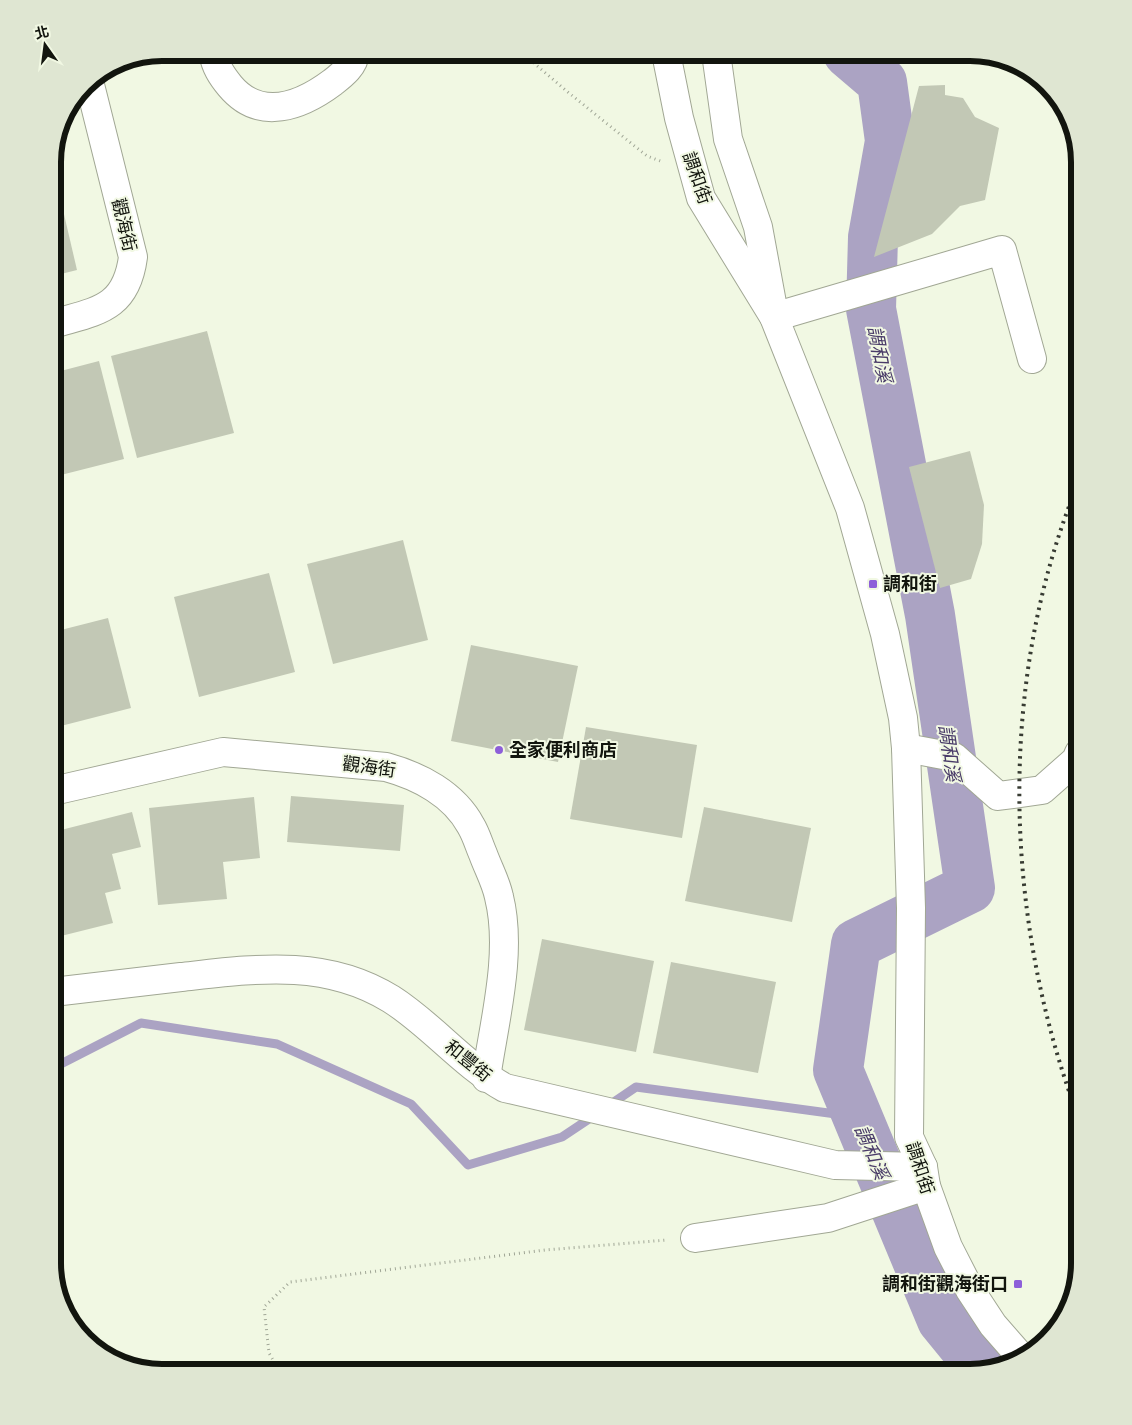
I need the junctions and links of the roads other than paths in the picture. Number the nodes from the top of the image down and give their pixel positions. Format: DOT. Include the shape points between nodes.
graph roads {
  1 [pos="215,61"];
  2 [pos="353,61"];
  3 [pos="668,61"];
  4 [pos="717,61"];
  5 [pos="91,91"];
  6 [pos="774,317"];
  7 [pos="61,322"];
  8 [pos="1032,358"];
  9 [pos="906,748"];
  10 [pos="1071,764"];
  11 [pos="61,789"];
  12 [pos="61,991"];
  13 [pos="486,1078"];
  14 [pos="925,1177"];
  15 [pos="695,1238"];
  16 [pos="1016,1352"];
  1 -- 2 [label="street" via="217,70 237,94 256,106 282,108 325,88 345,73"];
  3 -- 6 [label="street, 調和街" via="701,198"];
  4 -- 6 [label="street, 調和街" via="728,139 758,227"];
  5 -- 7 [label="street, 觀海街" via="133,257 126,286 106,308"];
  6 -- 8 [label="street" via="1002,250"];
  6 -- 9 [label="street, 調和街" via="850,508 885,634"];
  9 -- 10 [label="street" via="954,757 998,796 1042,790"];
  9 -- 14 [label="street, 調和街" via="911,916 909,1137"];
  11 -- 13 [label="street, 觀海街" via="223,752 386,767 410,773 437,789 471,825 499,896 504,922 504,956"];
  12 -- 13 [label="street, 和豐街" via="262,968 300,969 336,976 392,999"];
  13 -- 14 [label="street, 和豐街" via="505,1088 835,1165 877,1165"];
  14 -- 15 [label="street" via="828,1218"];
  14 -- 16 [label="street, 調和街" via="948,1247 970,1290 992,1325"];
}
